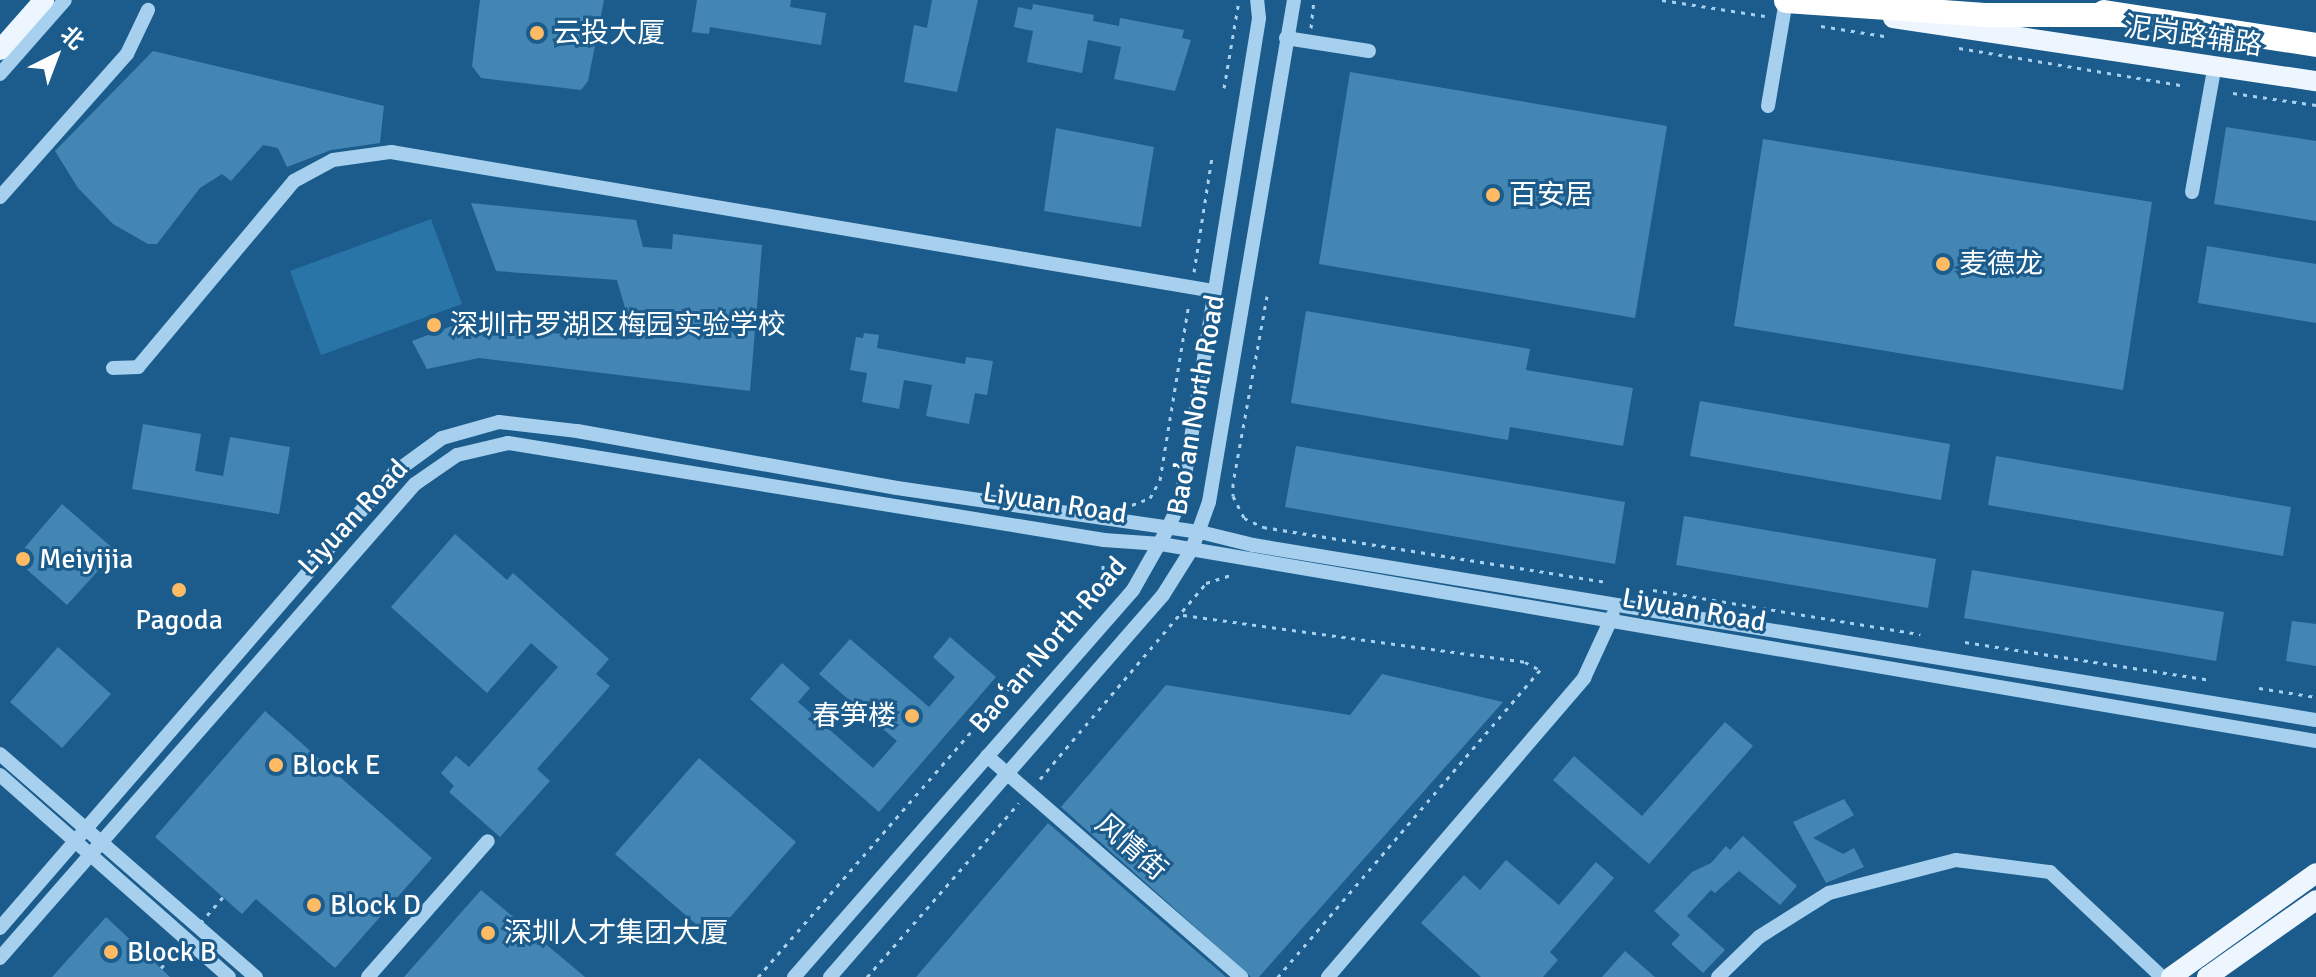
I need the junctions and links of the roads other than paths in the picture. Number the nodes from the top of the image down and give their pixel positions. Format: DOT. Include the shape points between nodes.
graph roads {
  1 [pos="44,0"];
  2 [pos="65,0"];
  3 [pos="1257,0"];
  4 [pos="1294,0"];
  5 [pos="2034,0"];
  6 [pos="1776,6"];
  7 [pos="148,10"];
  8 [pos="2120,15"];
  9 [pos="1286,38"];
  10 [pos="2316,45"];
  11 [pos="0,50"];
  12 [pos="1369,51"];
  13 [pos="2214,70"];
  14 [pos="0,74"];
  15 [pos="2316,81"];
  16 [pos="1768,106"];
  17 [pos="2192,192"];
  18 [pos="0,197"];
  19 [pos="1214,291"];
  20 [pos="113,368"];
  21 [pos="1200,532"];
  22 [pos="1164,537"];
  23 [pos="1192,549"];
  24 [pos="1614,604"];
  25 [pos="1612,622"];
  26 [pos="2316,720"];
  27 [pos="2316,741"];
  28 [pos="0,754"];
  29 [pos="987,756"];
  30 [pos="1008,774"];
  31 [pos="0,775"];
  32 [pos="86,829"];
  33 [pos="75,841"];
  34 [pos="488,841"];
  35 [pos="101,842"];
  36 [pos="90,854"];
  37 [pos="2316,873"];
  38 [pos="2316,900"];
  39 [pos="0,928"];
  40 [pos="0,958"];
  41 [pos="229,977"];
  42 [pos="256,977"];
  43 [pos="368,977"];
  44 [pos="794,977"];
  45 [pos="830,977"];
  46 [pos="1241,977"];
  47 [pos="1328,977"];
  48 [pos="1718,977"];
  49 [pos="2162,977"];
  50 [pos="2171,977"];
  51 [pos="2207,977"];
  1 -- 11 [label="main road"];
  2 -- 14 [label="street"];
  3 -- 19 [label="street, Bao‘an North Road" via="1259,18"];
  4 -- 9 [label="street, Bao’an North Road"];
  5 -- 8 [label="highway"];
  6 -- 8 [label="highway"];
  6 -- 13 [label="main road, 泥岗路辅路"];
  6 -- 16 [label="street"];
  7 -- 18 [label="street" via="127,54"];
  8 -- 10 [label="highway"];
  9 -- 12 [label="street"];
  9 -- 21 [label="street, Bao’an North Road"];
  13 -- 15 [label="main road, 泥岗路辅路"];
  13 -- 17 [label="street"];
  19 -- 20 [label="street" via="391,152 333,160 294,181 138,367"];
  19 -- 22 [label="street, Bao‘an North Road" via="1181,500"];
  21 -- 22 [label="street, Liyuan Road"];
  21 -- 23 [label="street, Bao’an North Road"];
  21 -- 24 [label="street, Liyuan Road"];
  22 -- 23 [label="street, Liyuan Road"];
  22 -- 29 [label="street, Bao‘an North Road" via="1133,590"];
  22 -- 32 [label="street, Liyuan Road" via="533,424 468,428 430,446 394,473"];
  22 -- 35 [label="street, Liyuan Road" via="1104,540 533,444 481,447 434,469 407,491"];
  23 -- 25 [label="street, Liyuan Road"];
  23 -- 30 [label="street, Bao’an North Road" via="1163,595"];
  24 -- 25 [label="street"];
  24 -- 26 [label="street, Liyuan Road"];
  25 -- 27 [label="street, Liyuan Road"];
  25 -- 47 [label="street" via="1584,678"];
  28 -- 32 [label="street"];
  29 -- 30 [label="street, 风情街"];
  29 -- 44 [label="street, Bao‘an North Road"];
  30 -- 45 [label="street, Bao’an North Road"];
  30 -- 46 [label="street, 风情街"];
  31 -- 33 [label="street"];
  32 -- 33 [label="street, Liyuan Road"];
  32 -- 35 [label="street"];
  33 -- 36 [label="street"];
  33 -- 39 [label="street, Liyuan Road"];
  34 -- 43 [label="street"];
  35 -- 36 [label="street, Liyuan Road"];
  35 -- 42 [label="street"];
  36 -- 40 [label="street, Liyuan Road"];
  36 -- 41 [label="street"];
  37 -- 50 [label="main road"];
  38 -- 51 [label="main road"];
  48 -- 49 [label="street" via="1759,937 1829,893 1956,860 2050,872"];
}
